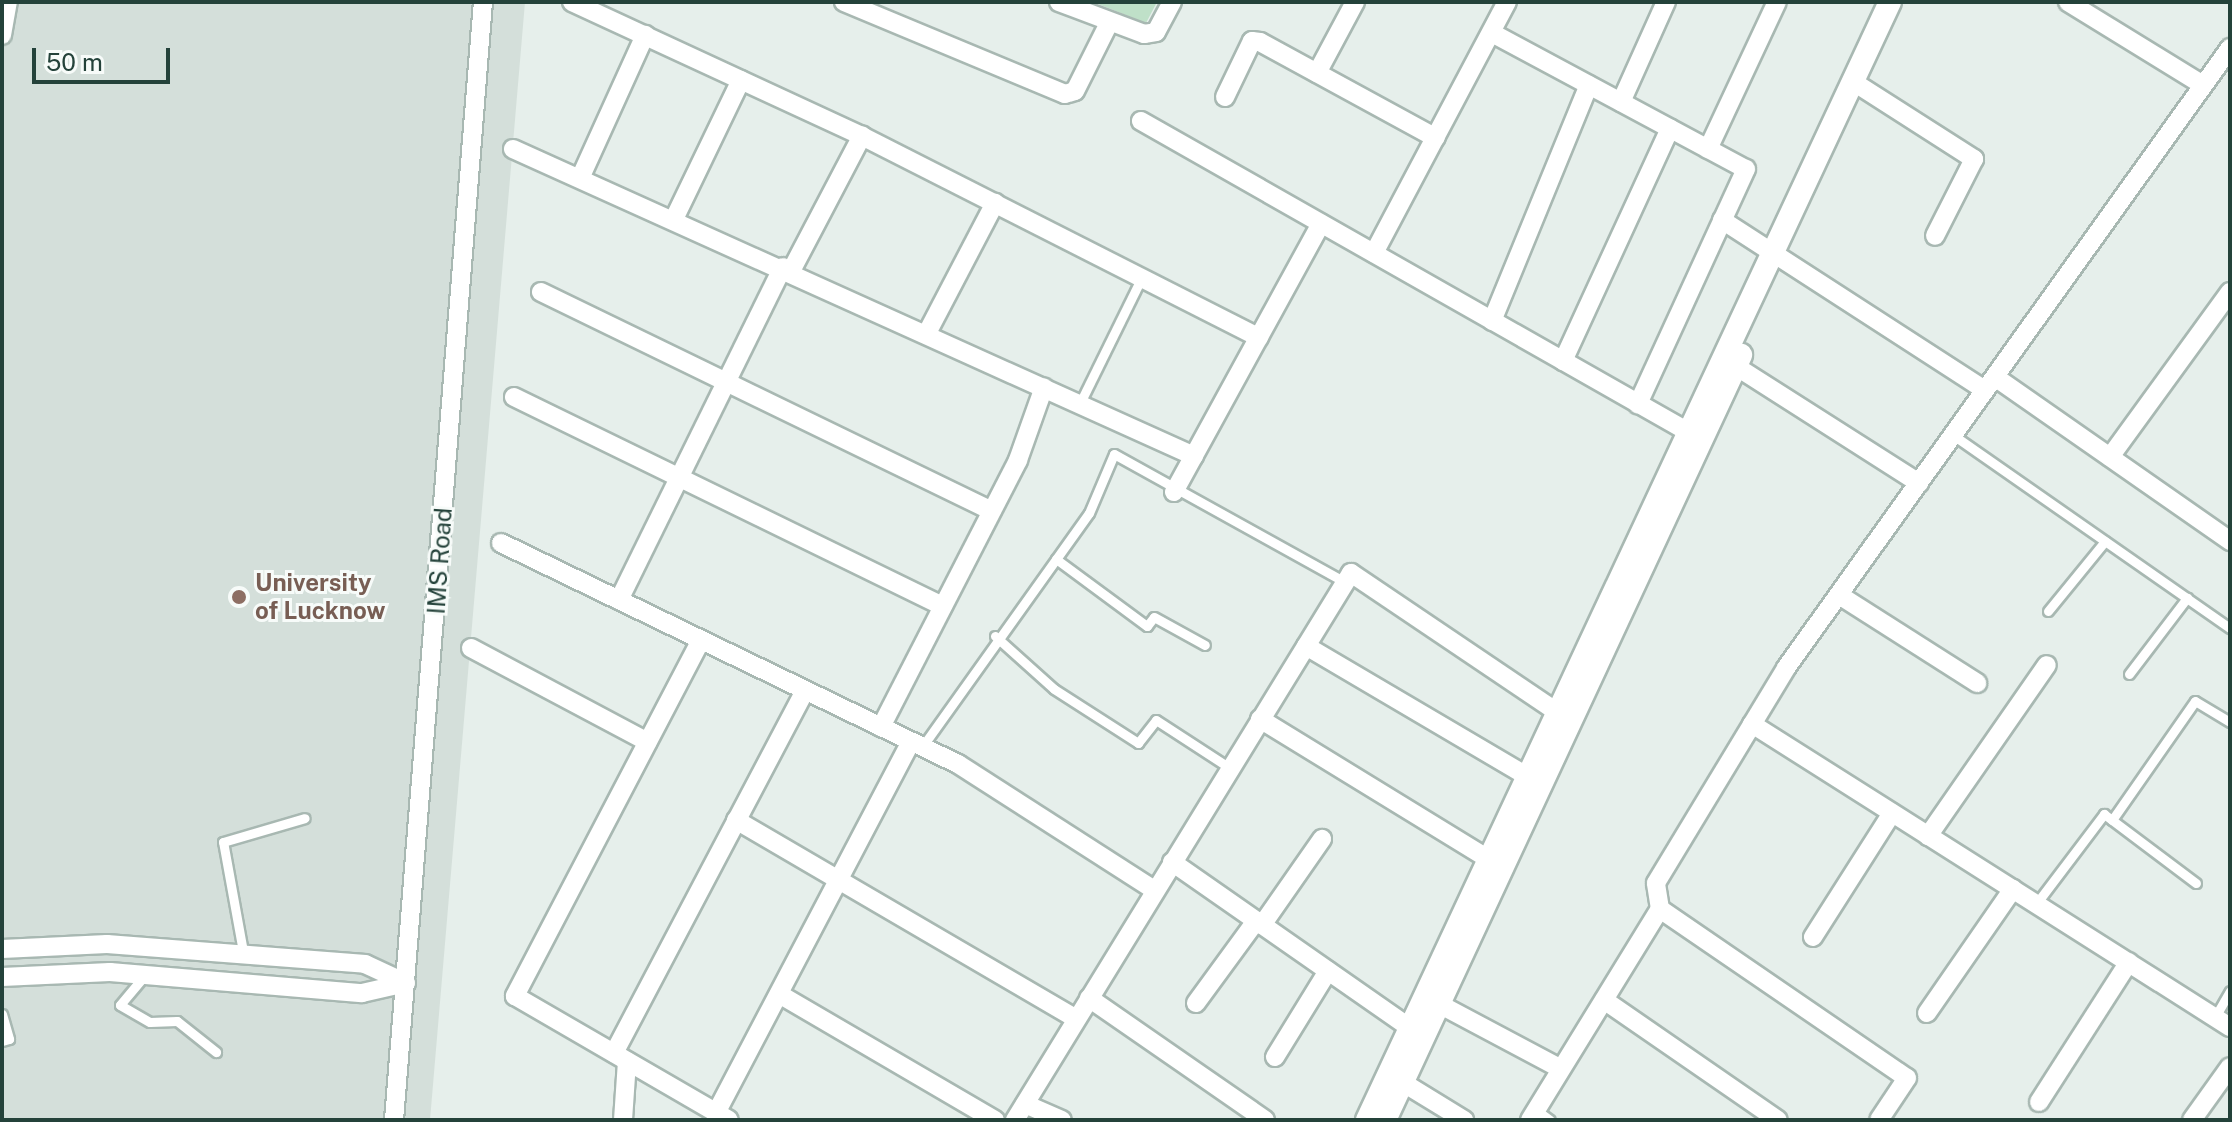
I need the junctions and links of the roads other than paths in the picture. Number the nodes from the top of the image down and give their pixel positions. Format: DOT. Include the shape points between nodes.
graph roads {
  1 [pos="8,2"];
  2 [pos="483,2"];
  3 [pos="572,2"];
  4 [pos="844,2"];
  5 [pos="1059,2"];
  6 [pos="1172,2"];
  7 [pos="1355,2"];
  8 [pos="1362,2"];
  9 [pos="1372,2"];
  10 [pos="1507,2"];
  11 [pos="1666,2"];
  12 [pos="1777,2"];
  13 [pos="1890,2"];
  14 [pos="1906,2"];
  15 [pos="2068,2"];
  16 [pos="865,8"];
  17 [pos="1109,23"];
  18 [pos="1492,33"];
  19 [pos="2,35"];
  20 [pos="645,35"];
  21 [pos="2230,48"];
  22 [pos="1317,73"];
  23 [pos="741,80"];
  24 [pos="1859,84"];
  25 [pos="1589,85"];
  26 [pos="2203,85"];
  27 [pos="1225,97"];
  28 [pos="1621,102"];
  29 [pos="1141,121"];
  30 [pos="1670,128"];
  31 [pos="862,136"];
  32 [pos="1436,138"];
  33 [pos="513,149"];
  34 [pos="1708,149"];
  35 [pos="582,174"];
  36 [pos="995,203"];
  37 [pos="675,217"];
  38 [pos="1722,220"];
  39 [pos="1321,224"];
  40 [pos="1935,236"];
  41 [pos="1374,253"];
  42 [pos="1780,253"];
  43 [pos="787,269"];
  44 [pos="1142,277"];
  45 [pos="541,292"];
  46 [pos="2230,292"];
  47 [pos="1492,321"];
  48 [pos="927,333"];
  49 [pos="1259,337"];
  50 [pos="1563,361"];
  51 [pos="1730,362"];
  52 [pos="726,382"];
  53 [pos="1990,383"];
  54 [pos="1044,387"];
  55 [pos="514,397"];
  56 [pos="1080,403"];
  57 [pos="1638,404"];
  58 [pos="1953,435"];
  59 [pos="1695,436"];
  60 [pos="1194,456"];
  61 [pos="2110,457"];
  62 [pos="680,475"];
  63 [pos="1919,483"];
  64 [pos="1174,492"];
  65 [pos="992,511"];
  66 [pos="2230,540"];
  67 [pos="2105,541"];
  68 [pos="501,543"];
  69 [pos="1056,559"];
  70 [pos="1345,582"];
  71 [pos="1839,595"];
  72 [pos="2187,598"];
  73 [pos="619,600"];
  74 [pos="943,606"];
  75 [pos="2048,611"];
  76 [pos="2230,628"];
  77 [pos="995,636"];
  78 [pos="701,640"];
  79 [pos="1205,645"];
  80 [pos="1306,646"];
  81 [pos="471,648"];
  82 [pos="2047,665"];
  83 [pos="2129,674"];
  84 [pos="1977,683"];
  85 [pos="805,690"];
  86 [pos="1564,717"];
  87 [pos="1260,719"];
  88 [pos="2230,722"];
  89 [pos="1752,724"];
  90 [pos="881,727"];
  91 [pos="648,742"];
  92 [pos="916,744"];
  93 [pos="1230,768"];
  94 [pos="1534,781"];
  95 [pos="1892,813"];
  96 [pos="305,818"];
  97 [pos="736,820"];
  98 [pos="2112,820"];
  99 [pos="1928,836"];
  100 [pos="1322,839"];
  101 [pos="1172,862"];
  102 [pos="1496,864"];
  103 [pos="840,878"];
  104 [pos="2196,883"];
  105 [pos="2013,889"];
  106 [pos="1154,890"];
  107 [pos="2036,904"];
  108 [pos="1660,909"];
  109 [pos="1259,923"];
  110 [pos="1813,937"];
  111 [pos="2,949"];
  112 [pos="244,957"];
  113 [pos="2129,962"];
  114 [pos="1328,971"];
  115 [pos="145,975"];
  116 [pos="2,979"];
  117 [pos="406,983"];
  118 [pos="2230,991"];
  119 [pos="779,994"];
  120 [pos="1089,998"];
  121 [pos="1604,1000"];
  122 [pos="1196,1003"];
  123 [pos="1439,1004"];
  124 [pos="1927,1013"];
  125 [pos="2,1014"];
  126 [pos="1076,1019"];
  127 [pos="2222,1022"];
  128 [pos="1417,1033"];
  129 [pos="2,1041"];
  130 [pos="216,1052"];
  131 [pos="620,1057"];
  132 [pos="1275,1057"];
  133 [pos="2230,1067"];
  134 [pos="1561,1069"];
  135 [pos="1402,1082"];
  136 [pos="2039,1102"];
  137 [pos="1020,1112"];
  138 [pos="723,1116"];
  139 [pos="1539,1117"];
  140 [pos="394,1120"];
  141 [pos="623,1120"];
  142 [pos="995,1120"];
  143 [pos="1062,1120"];
  144 [pos="1265,1120"];
  145 [pos="1367,1120"];
  146 [pos="1385,1120"];
  147 [pos="1464,1120"];
  148 [pos="1778,1120"];
  149 [pos="1879,1120"];
  150 [pos="2192,1120"];
  1 -- 19 [label="street"];
  2 -- 117 [label="street, IMS Road"];
  3 -- 20 [label="street"];
  4 -- 16 [label="street"];
  5 -- 17 [label="street"];
  6 -- 17 [label="street" via="1156,32"];
  7 -- 22 [label="street"];
  8 -- 9 [label="street"];
  10 -- 18 [label="street"];
  11 -- 28 [label="street"];
  12 -- 34 [label="street"];
  13 -- 24 [label="street"];
  14 -- 24 [label="street"];
  15 -- 26 [label="street"];
  16 -- 17 [label="street" via="1065,94 1075,91"];
  18 -- 25 [label="street"];
  18 -- 32 [label="street"];
  20 -- 23 [label="street"];
  20 -- 35 [label="street"];
  21 -- 26 [label="street"];
  22 -- 27 [label="street" via="1252,41"];
  22 -- 32 [label="street"];
  23 -- 31 [label="street"];
  23 -- 37 [label="street"];
  24 -- 40 [label="street" via="1974,159"];
  24 -- 42 [label="street"];
  25 -- 28 [label="street"];
  25 -- 47 [label="street"];
  26 -- 53 [label="street"];
  28 -- 30 [label="street"];
  29 -- 39 [label="street"];
  30 -- 34 [label="street"];
  30 -- 50 [label="street"];
  31 -- 36 [label="street"];
  31 -- 43 [label="street"];
  32 -- 41 [label="street"];
  33 -- 35 [label="street"];
  34 -- 38 [label="street" via="1746,169"];
  35 -- 37 [label="street"];
  36 -- 44 [label="street"];
  36 -- 48 [label="street"];
  37 -- 43 [label="street"];
  38 -- 42 [label="street"];
  38 -- 57 [label="street"];
  39 -- 41 [label="street"];
  39 -- 49 [label="street"];
  41 -- 47 [label="street"];
  42 -- 51 [label="street"];
  42 -- 53 [label="street"];
  43 -- 48 [label="street"];
  43 -- 52 [label="street"];
  44 -- 49 [label="street"];
  44 -- 56 [label="lane"];
  45 -- 52 [label="street"];
  46 -- 61 [label="street"];
  47 -- 50 [label="street"];
  48 -- 54 [label="street"];
  49 -- 60 [label="street"];
  50 -- 57 [label="street"];
  51 -- 59 [label="street"];
  51 -- 63 [label="street"];
  52 -- 62 [label="street"];
  52 -- 65 [label="street"];
  53 -- 58 [label="street"];
  53 -- 61 [label="street"];
  54 -- 56 [label="street"];
  54 -- 65 [label="street"];
  55 -- 62 [label="street"];
  56 -- 60 [label="street"];
  57 -- 59 [label="street"];
  58 -- 63 [label="street"];
  58 -- 67 [label="lane"];
  59 -- 86 [label="street"];
  60 -- 64 [label="street"];
  61 -- 66 [label="street"];
  62 -- 73 [label="street"];
  62 -- 74 [label="street"];
  63 -- 71 [label="street"];
  64 -- 69 [label="lane" via="1114,454 1089,513"];
  64 -- 70 [label="lane"];
  65 -- 74 [label="street"];
  67 -- 72 [label="lane"];
  67 -- 75 [label="lane"];
  68 -- 73 [label="street"];
  69 -- 77 [label="lane"];
  69 -- 79 [label="lane" via="1147,626 1154,617"];
  70 -- 80 [label="street"];
  70 -- 86 [label="street" via="1351,573"];
  71 -- 84 [label="street"];
  71 -- 89 [label="street"];
  72 -- 76 [label="lane"];
  72 -- 83 [label="lane"];
  73 -- 78 [label="street"];
  74 -- 90 [label="street"];
  77 -- 92 [label="lane"];
  77 -- 93 [label="lane" via="1054,689 1138,743 1156,720"];
  78 -- 85 [label="street"];
  78 -- 91 [label="street"];
  80 -- 87 [label="street"];
  80 -- 94 [label="street"];
  81 -- 91 [label="street"];
  82 -- 99 [label="street"];
  85 -- 90 [label="street"];
  85 -- 97 [label="street"];
  86 -- 94 [label="street"];
  87 -- 93 [label="street"];
  87 -- 102 [label="street"];
  88 -- 98 [label="lane" via="2195,701"];
  89 -- 95 [label="street"];
  89 -- 108 [label="street" via="1656,883"];
  90 -- 92 [label="street"];
  91 -- 131 [label="street" via="515,996"];
  92 -- 103 [label="street"];
  92 -- 106 [label="street"];
  93 -- 101 [label="street"];
  94 -- 102 [label="street"];
  95 -- 99 [label="street"];
  95 -- 110 [label="street"];
  96 -- 112 [label="lane" via="223,842"];
  97 -- 103 [label="street"];
  97 -- 131 [label="street"];
  98 -- 104 [label="lane"];
  98 -- 107 [label="lane" via="2104,814"];
  99 -- 105 [label="street"];
  100 -- 109 [label="street"];
  101 -- 106 [label="street"];
  101 -- 109 [label="street"];
  102 -- 123 [label="street"];
  102 -- 128 [label="street"];
  103 -- 119 [label="street"];
  103 -- 126 [label="street"];
  105 -- 107 [label="street"];
  105 -- 124 [label="street"];
  106 -- 120 [label="street"];
  107 -- 113 [label="street"];
  108 -- 121 [label="street"];
  108 -- 149 [label="street" via="1907,1078"];
  109 -- 114 [label="street"];
  109 -- 122 [label="street"];
  111 -- 112 [label="street" via="107,944"];
  112 -- 117 [label="street" via="365,964"];
  113 -- 127 [label="street"];
  113 -- 136 [label="street"];
  114 -- 128 [label="street"];
  114 -- 132 [label="street"];
  115 -- 116 [label="street"];
  115 -- 117 [label="street" via="362,993"];
  115 -- 130 [label="lane" via="120,1005 150,1022 177,1021"];
  117 -- 140 [label="street, IMS Road"];
  118 -- 127 [label="lane"];
  119 -- 138 [label="street"];
  119 -- 142 [label="street"];
  120 -- 126 [label="street"];
  120 -- 144 [label="street"];
  121 -- 134 [label="street"];
  121 -- 148 [label="street"];
  123 -- 128 [label="street"];
  123 -- 134 [label="street"];
  125 -- 129 [label="lane" via="9,1039"];
  126 -- 137 [label="street"];
  128 -- 135 [label="street"];
  128 -- 145 [label="street"];
  131 -- 138 [label="street"];
  131 -- 141 [label="street"];
  133 -- 150 [label="street"];
  134 -- 139 [label="street"];
  135 -- 146 [label="street"];
  135 -- 147 [label="street"];
  137 -- 143 [label="street"];
}
